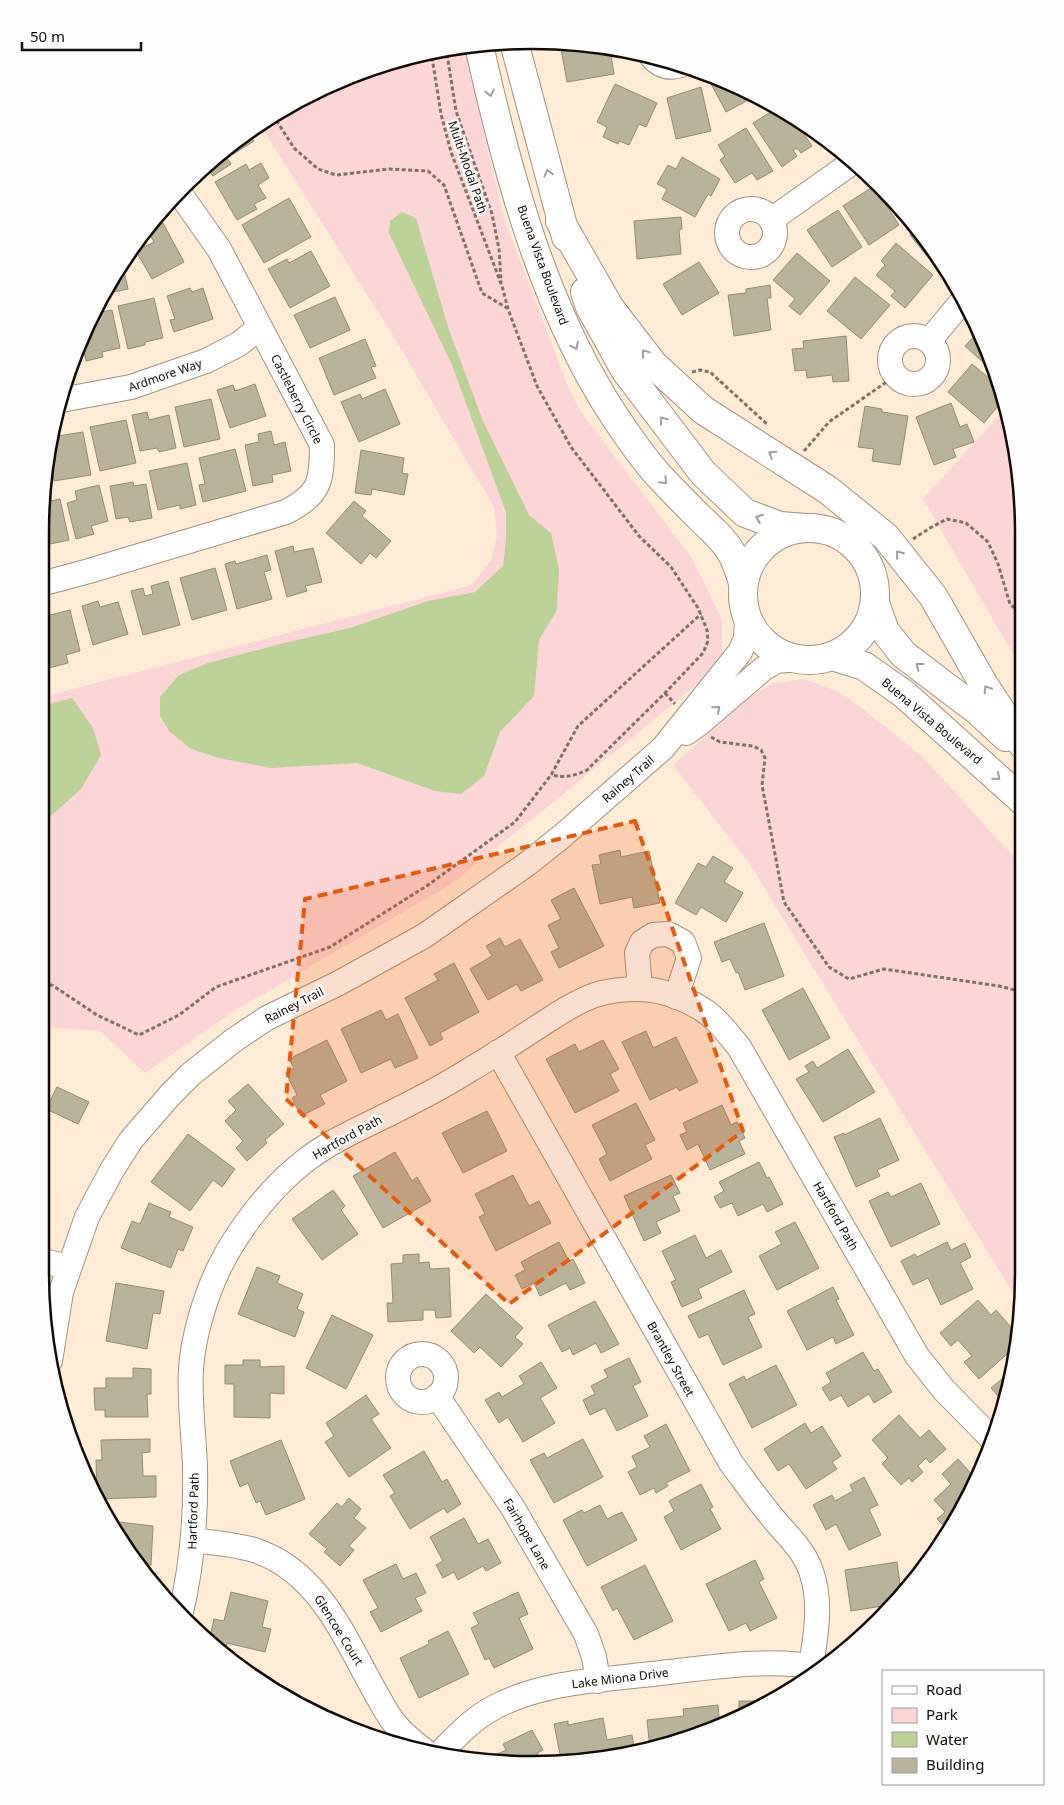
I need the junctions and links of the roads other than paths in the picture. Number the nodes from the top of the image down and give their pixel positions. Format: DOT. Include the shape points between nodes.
graph roads {
  1 [pos="516,50"];
  2 [pos="481,52"];
  3 [pos="847,166"];
  4 [pos="183,198"];
  5 [pos="560,220"];
  6 [pos="771,220"];
  7 [pos="959,305"];
  8 [pos="260,327"];
  9 [pos="929,341"];
  10 [pos="67,399"];
  11 [pos="806,528"];
  12 [pos="49,582"];
  13 [pos="743,582"];
  14 [pos="875,603"];
  15 [pos="747,620"];
  16 [pos="832,656"];
  17 [pos="796,659"];
  18 [pos="1015,733"];
  19 [pos="1015,746"];
  20 [pos="663,748"];
  21 [pos="1015,794"];
  22 [pos="640,989"];
  23 [pos="676,997"];
  24 [pos="498,1052"];
  25 [pos="49,1262"];
  26 [pos="68,1268"];
  27 [pos="53,1338"];
  28 [pos="438,1396"];
  29 [pos="987,1434"];
  30 [pos="193,1540"];
  31 [pos="182,1606"];
  32 [pos="817,1663"];
  33 [pos="812,1667"];
  34 [pos="598,1681"];
  35 [pos="415,1742"];
  36 [pos="445,1748"];
  5 -- 1 [label="main road, one-way"];
  2 -- 13 [label="main road, Buena Vista Boulevard, one-way" via="525,219 567,331 617,420 658,475 719,536 732,553"];
  3 -- 6 [label="street"];
  4 -- 8 [label="street, Castleberry Circle" via="219,249"];
  11 -- 5 [label="main road, one-way" via="780,526 745,512 703,473 625,370 590,307"];
  18 -- 5 [label="main road, one-way" via="934,596 886,537 828,490 703,410 653,364 610,308"];
  7 -- 9 [label="street"];
  8 -- 10 [label="street, Ardmore Way" via="239,344 206,361 131,387"];
  8 -- 12 [label="street, Castleberry Circle" via="322,445 322,462 314,493 286,512"];
  9 -- 9 [label="street" via="938,354 932,377 918,384 909,384 895,376 890,362 894,347 914,336"];
  11 -- 13 [label="main road" via="772,539 759,551"];
  11 -- 14 [label="main road" via="829,531 850,542 865,559 874,580"];
  13 -- 15 [label="main road"];
  14 -- 16 [label="main road" via="868,626 853,644"];
  19 -- 14 [label="main road, one-way" via="978,711 903,654 885,631"];
  15 -- 17 [label="main road" via="759,638 776,652"];
  15 -- 20 [label="street, Rainey Trail" via="746,638 740,652"];
  16 -- 17 [label="main road"];
  16 -- 21 [label="main road, Buena Vista Boulevard, one-way" via="864,666 904,694"];
  20 -- 17 [label="street, Rainey Trail, one-way" via="700,723 763,669 776,661"];
  20 -- 26 [label="street, Rainey Trail" via="561,837 475,901 424,936 267,1018 191,1074 131,1140 87,1217"];
  22 -- 23 [label="street, Hartford Path"];
  22 -- 23 [label="street" via="638,953 642,942 653,935 668,934 683,942 689,958"];
  22 -- 24 [label="street, Hartford Path" via="595,995 569,1007"];
  23 -- 29 [label="street, Hartford Path" via="709,1014 739,1047 917,1356 944,1390"];
  24 -- 30 [label="street, Hartford Path" via="420,1099 330,1144 305,1161 254,1213 237,1237 219,1268 208,1297 191,1367 195,1465"];
  24 -- 32 [label="street, Brantley Street" via="726,1455 768,1513 803,1553 811,1570 817,1601"];
  25 -- 26 [label="street"];
  26 -- 27 [label="street, Rainey Trail"];
  28 -- 34 [label="street, Fairhope Lane" via="513,1508 586,1634"];
  30 -- 31 [label="street, Hartford Path"];
  30 -- 35 [label="street, Glencoe Court" via="258,1551 310,1586 333,1616 395,1724"];
  33 -- 34 [label="street, Lake Miona Drive" via="749,1664"];
  34 -- 36 [label="street, Lake Miona Drive" via="531,1692 492,1708"];
}
